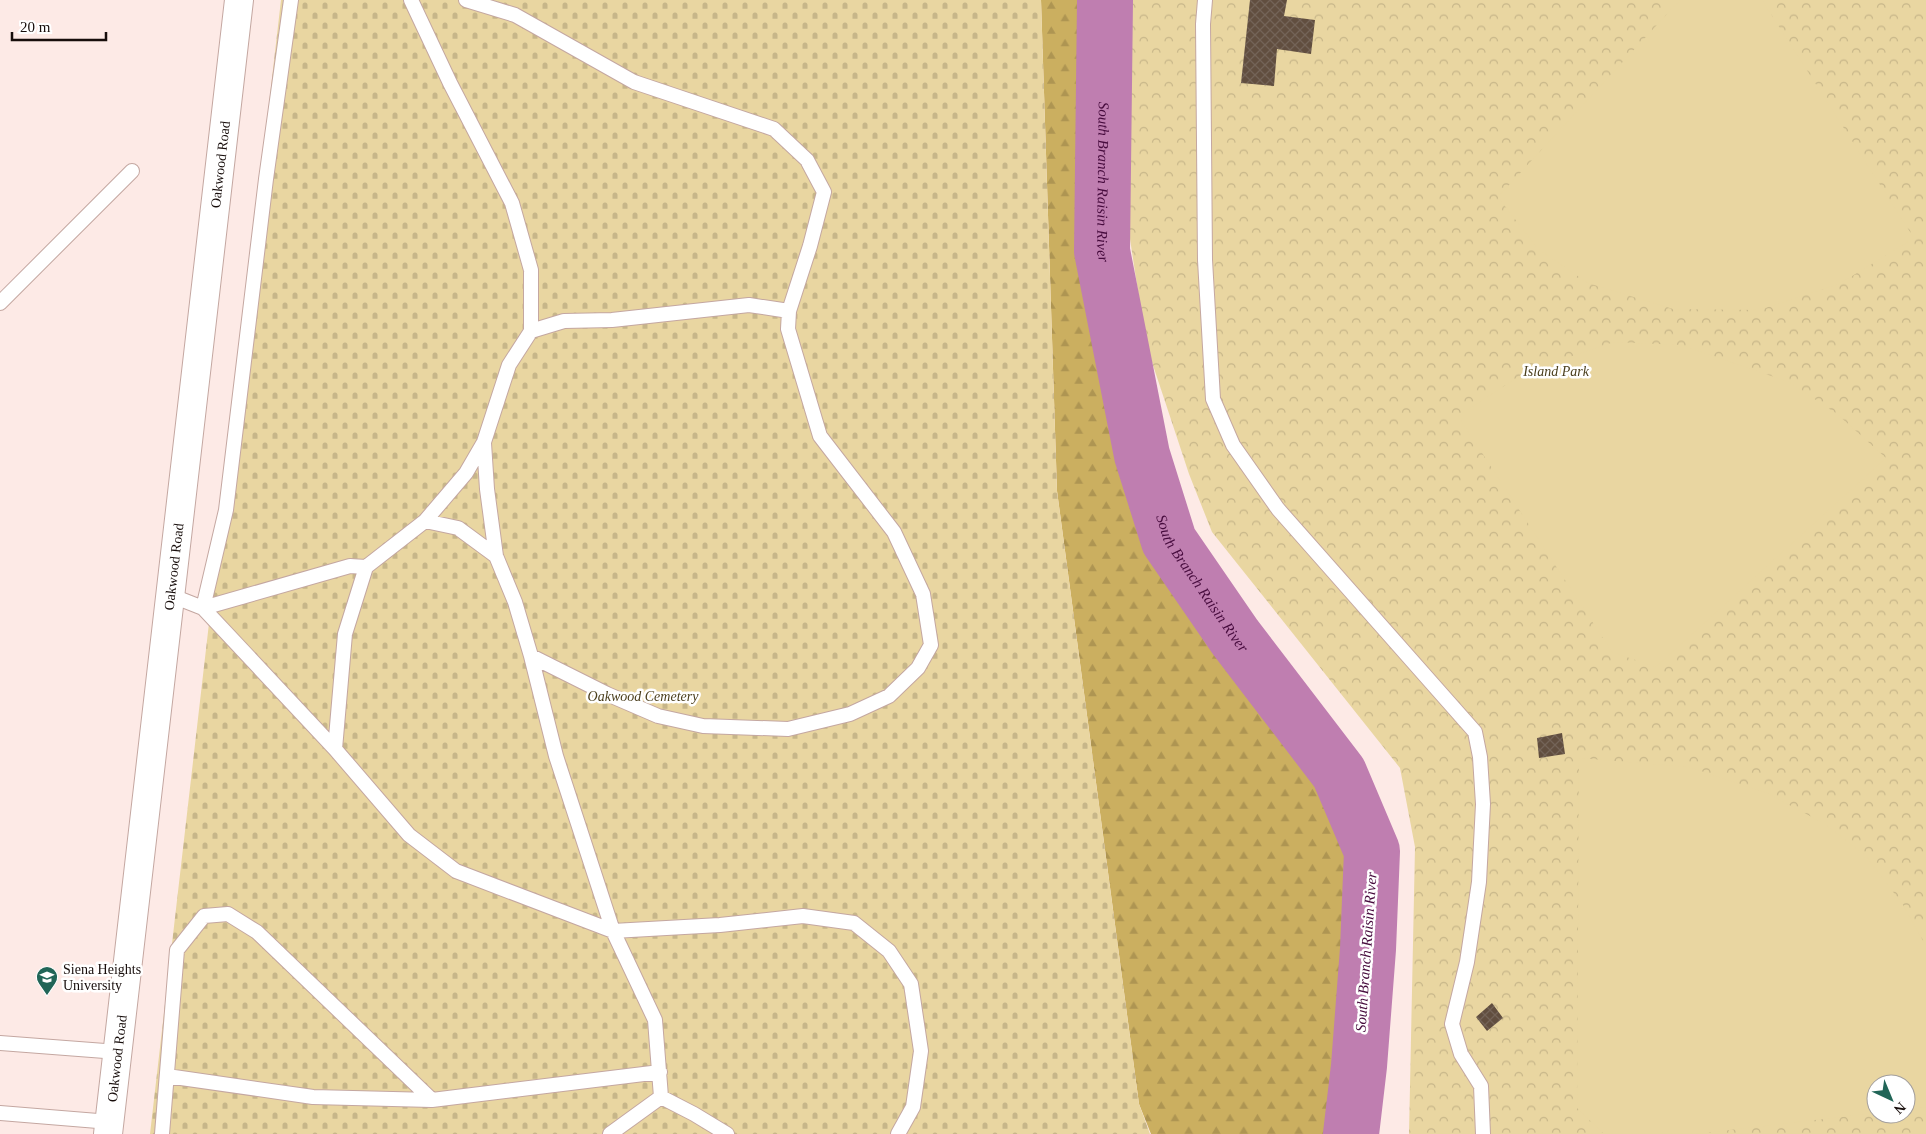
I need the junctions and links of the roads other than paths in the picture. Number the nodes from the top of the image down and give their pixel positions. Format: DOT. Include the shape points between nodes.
graph roads {
  1 [pos="239,0"];
  2 [pos="291,0"];
  3 [pos="411,0"];
  4 [pos="466,0"];
  5 [pos="1205,0"];
  6 [pos="132,171"];
  7 [pos="0,303"];
  8 [pos="788,311"];
  9 [pos="531,331"];
  10 [pos="484,442"];
  11 [pos="425,521"];
  12 [pos="496,556"];
  13 [pos="366,566"];
  14 [pos="170,596"];
  15 [pos="203,608"];
  16 [pos="532,656"];
  17 [pos="335,749"];
  18 [pos="613,931"];
  19 [pos="0,1044"];
  20 [pos="118,1052"];
  21 [pos="660,1072"];
  22 [pos="167,1076"];
  23 [pos="660,1097"];
  24 [pos="432,1100"];
  25 [pos="0,1113"];
  26 [pos="109,1128"];
  27 [pos="162,1134"];
  28 [pos="610,1134"];
  29 [pos="727,1134"];
  30 [pos="898,1134"];
  31 [pos="1483,1134"];
  1 -- 14 [label="street, Oakwood Road"];
  2 -- 15 [label="lane" via="226,510"];
  3 -- 9 [label="lane" via="512,203 531,270"];
  4 -- 8 [label="lane" via="515,15 634,82 774,129 807,160 824,192"];
  5 -- 31 [label="lane" via="1205,260 1213,399 1234,445 1278,509 1475,732 1480,757 1482,804 1479,882 1467,962 1452,1024 1461,1054 1481,1086"];
  6 -- 7 [label="lane"];
  8 -- 9 [label="lane" via="749,305 612,320 564,321"];
  8 -- 16 [label="lane" via="788,329 820,436 894,532 923,594 930,645 918,668 889,696 850,714 779,729 703,726 658,716"];
  9 -- 10 [label="lane" via="509,365"];
  10 -- 11 [label="lane" via="466,473"];
  10 -- 12 [label="lane"];
  11 -- 12 [label="lane" via="458,528"];
  11 -- 13 [label="lane"];
  12 -- 16 [label="lane"];
  13 -- 15 [label="lane" via="332,570"];
  13 -- 17 [label="lane" via="345,634"];
  14 -- 15 [label="lane"];
  14 -- 20 [label="street, Oakwood Road"];
  15 -- 17 [label="lane"];
  16 -- 18 [label="lane" via="556,756"];
  17 -- 18 [label="lane" via="409,835 456,871"];
  18 -- 21 [label="lane" via="655,1020"];
  18 -- 30 [label="lane" via="803,916 854,923 889,950 911,984 921,1051 913,1107"];
  19 -- 20 [label="lane"];
  20 -- 26 [label="street, Oakwood Road"];
  21 -- 23 [label="lane"];
  21 -- 24 [label="lane"];
  22 -- 24 [label="lane" via="313,1098"];
  22 -- 24 [label="lane" via="177,950 204,916 228,914 257,932"];
  22 -- 27 [label="lane"];
  23 -- 28 [label="lane"];
  23 -- 29 [label="lane"];
  25 -- 26 [label="lane"];
}
